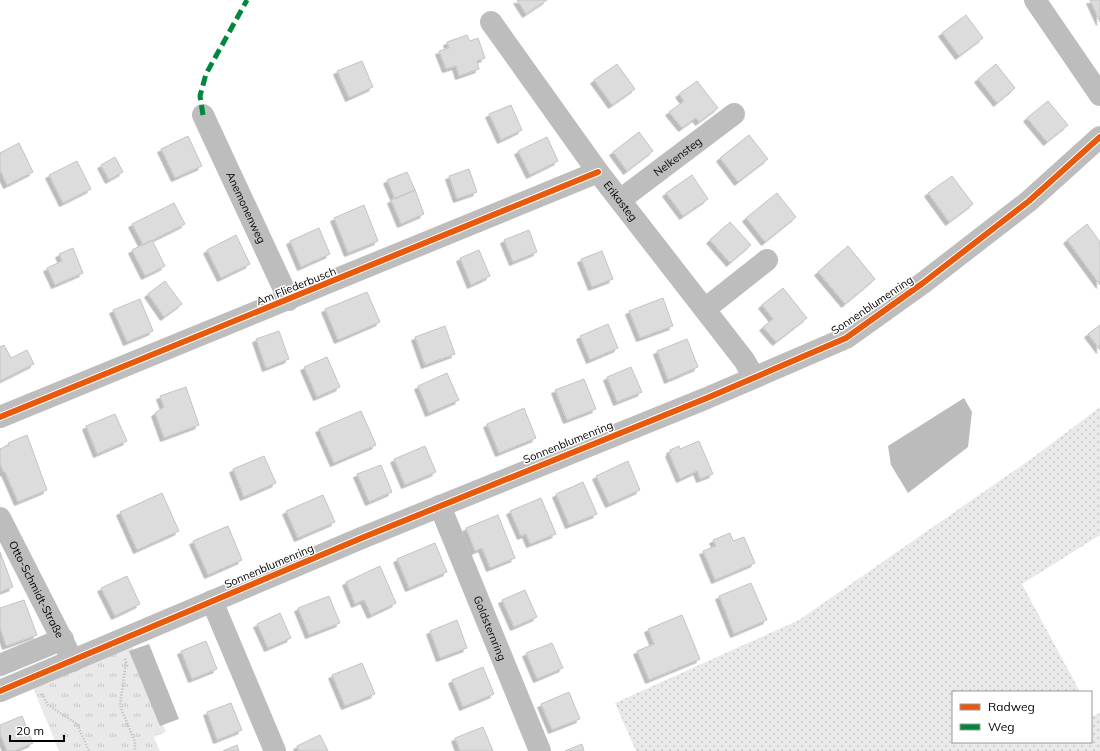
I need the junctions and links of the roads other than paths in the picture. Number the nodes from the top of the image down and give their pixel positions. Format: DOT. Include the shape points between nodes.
graph roads {
  1 [pos="1034,0"];
  2 [pos="491,22"];
  3 [pos="1100,95"];
  4 [pos="203,114"];
  5 [pos="734,114"];
  6 [pos="1100,137"];
  7 [pos="598,172"];
  8 [pos="620,200"];
  9 [pos="767,260"];
  10 [pos="289,300"];
  11 [pos="705,309"];
  12 [pos="754,377"];
  13 [pos="0,418"];
  14 [pos="440,506"];
  15 [pos="0,518"];
  16 [pos="212,601"];
  17 [pos="63,639"];
  18 [pos="73,661"];
  19 [pos="0,665"];
  20 [pos="0,691"];
  21 [pos="275,751"];
  22 [pos="540,751"];
  1 -- 3 [label="street"];
  2 -- 7 [label="street, Erikasteg"];
  4 -- 10 [label="street, Anemonenweg"];
  5 -- 8 [label="street, Nelkensteg"];
  6 -- 12 [label="street, Sonnenblumenring" via="1029,201 923,283 846,338"];
  7 -- 8 [label="street, Erikasteg"];
  7 -- 10 [label="street, Am Fliederbusch"];
  8 -- 11 [label="street, Erikasteg"];
  9 -- 11 [label="street"];
  10 -- 13 [label="street, Am Fliederbusch"];
  11 -- 12 [label="street, Erikasteg"];
  12 -- 14 [label="street, Sonnenblumenring"];
  14 -- 16 [label="street, Sonnenblumenring"];
  14 -- 22 [label="street, Goldsternring"];
  15 -- 17 [label="street, Otto-Schmidt-Straße"];
  16 -- 18 [label="street, Sonnenblumenring"];
  16 -- 21 [label="street"];
  17 -- 18 [label="street, Otto-Schmidt-Straße"];
  17 -- 19 [label="street"];
  18 -- 20 [label="street, Sonnenblumenring"];
}
